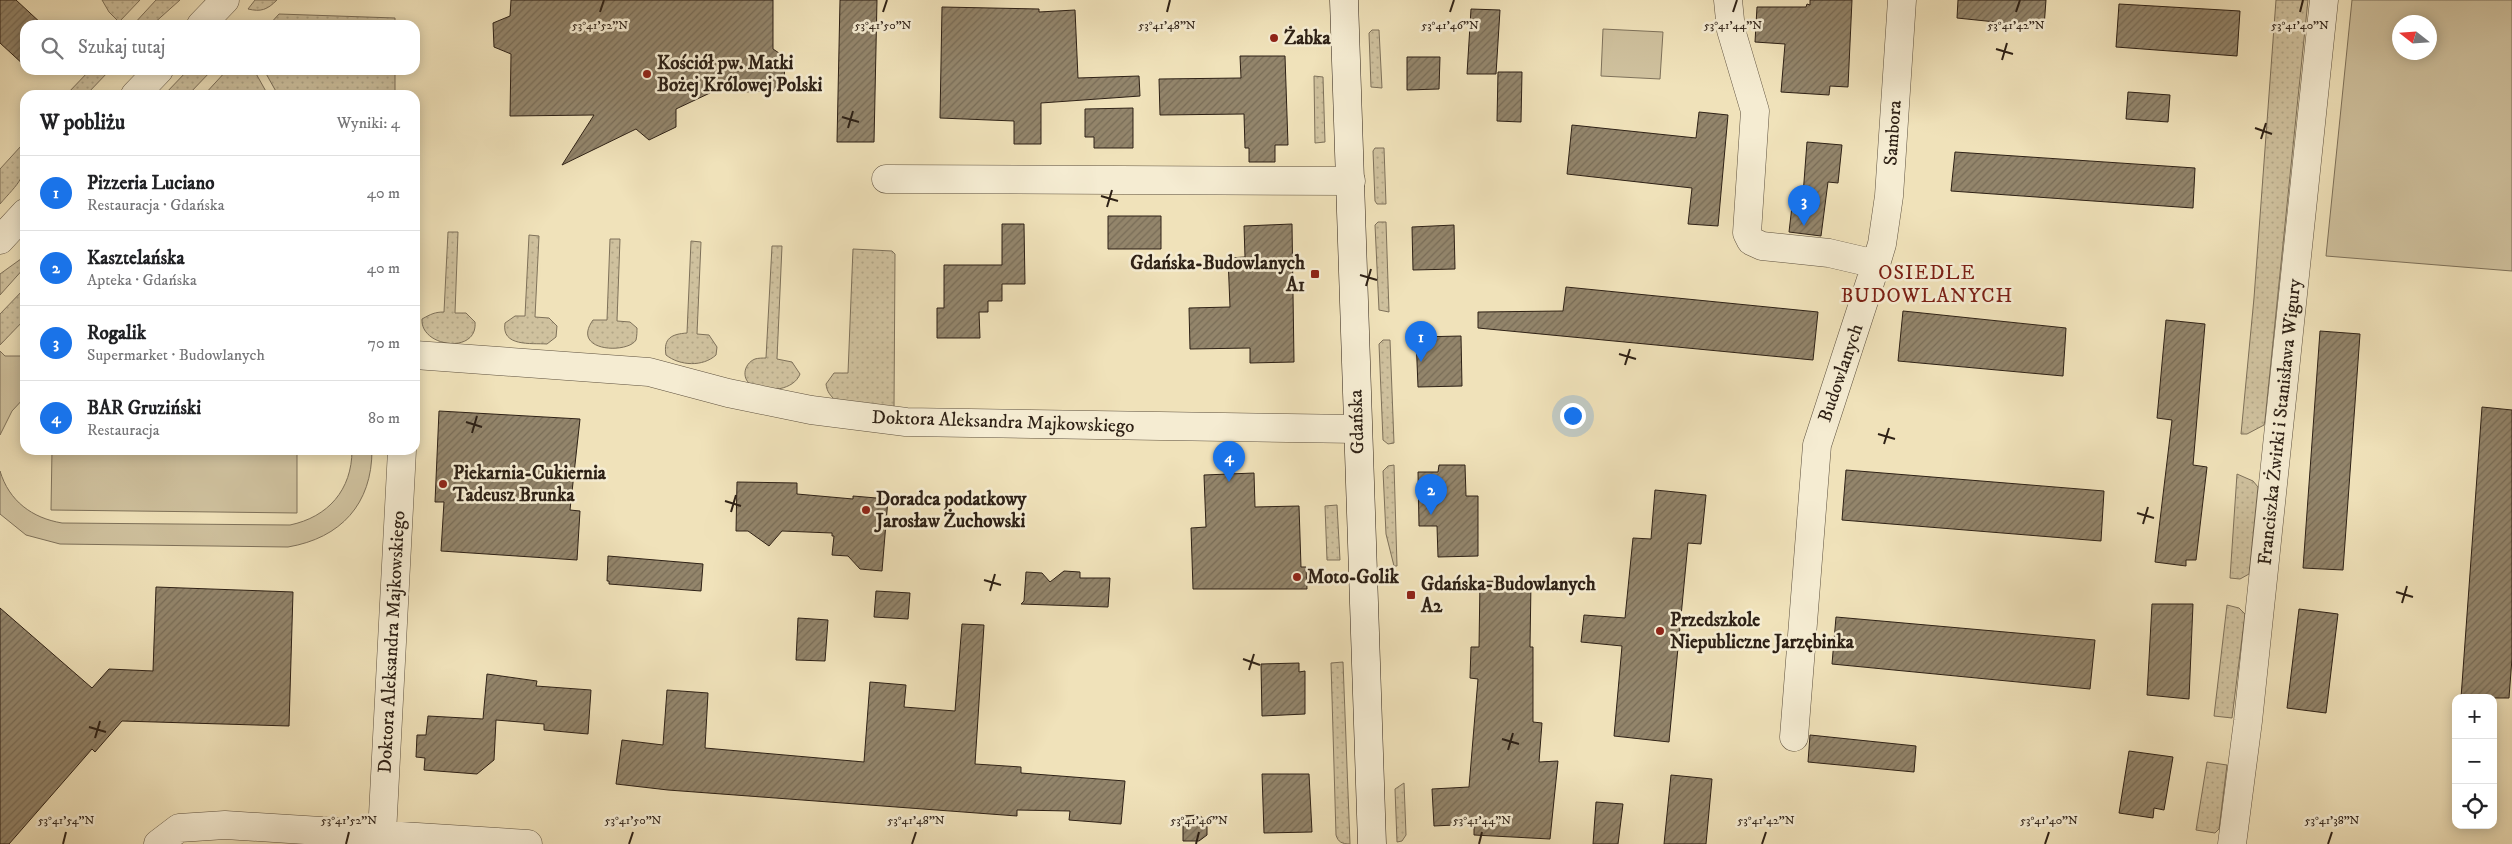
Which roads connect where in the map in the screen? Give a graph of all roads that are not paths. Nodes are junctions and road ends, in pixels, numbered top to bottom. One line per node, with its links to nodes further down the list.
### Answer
1 (225, 0): 6 (street)
2 (1344, 0): 10 (street, Gdańska)
3 (1728, 0): 13 (street)
4 (1902, 0): 13 (street, Sambora)
5 (2324, 0): 22 (street, Franciszka Żwirki i Stanisława Wigury)
6 (207, 20)
7 (154, 75): 8 (street)
8 (140, 90)
9 (886, 179): 10 (street)
10 (1351, 182): 15 (street, Gdańska)
11 (20, 218): 12 (street)
12 (0, 240)
13 (1876, 264): 17 (street, Budowlanych)
14 (420, 355): 15 (street, Doktora Aleksandra Majkowskiego)
15 (1357, 429): 21 (street, Gdańska)
16 (402, 455): 18 (street, Doktora Aleksandra Majkowskiego)
17 (1794, 737)
18 (382, 834): 19 (street); 20 (street)
19 (158, 844)
20 (528, 844)
21 (1372, 844)
22 (2232, 844)

